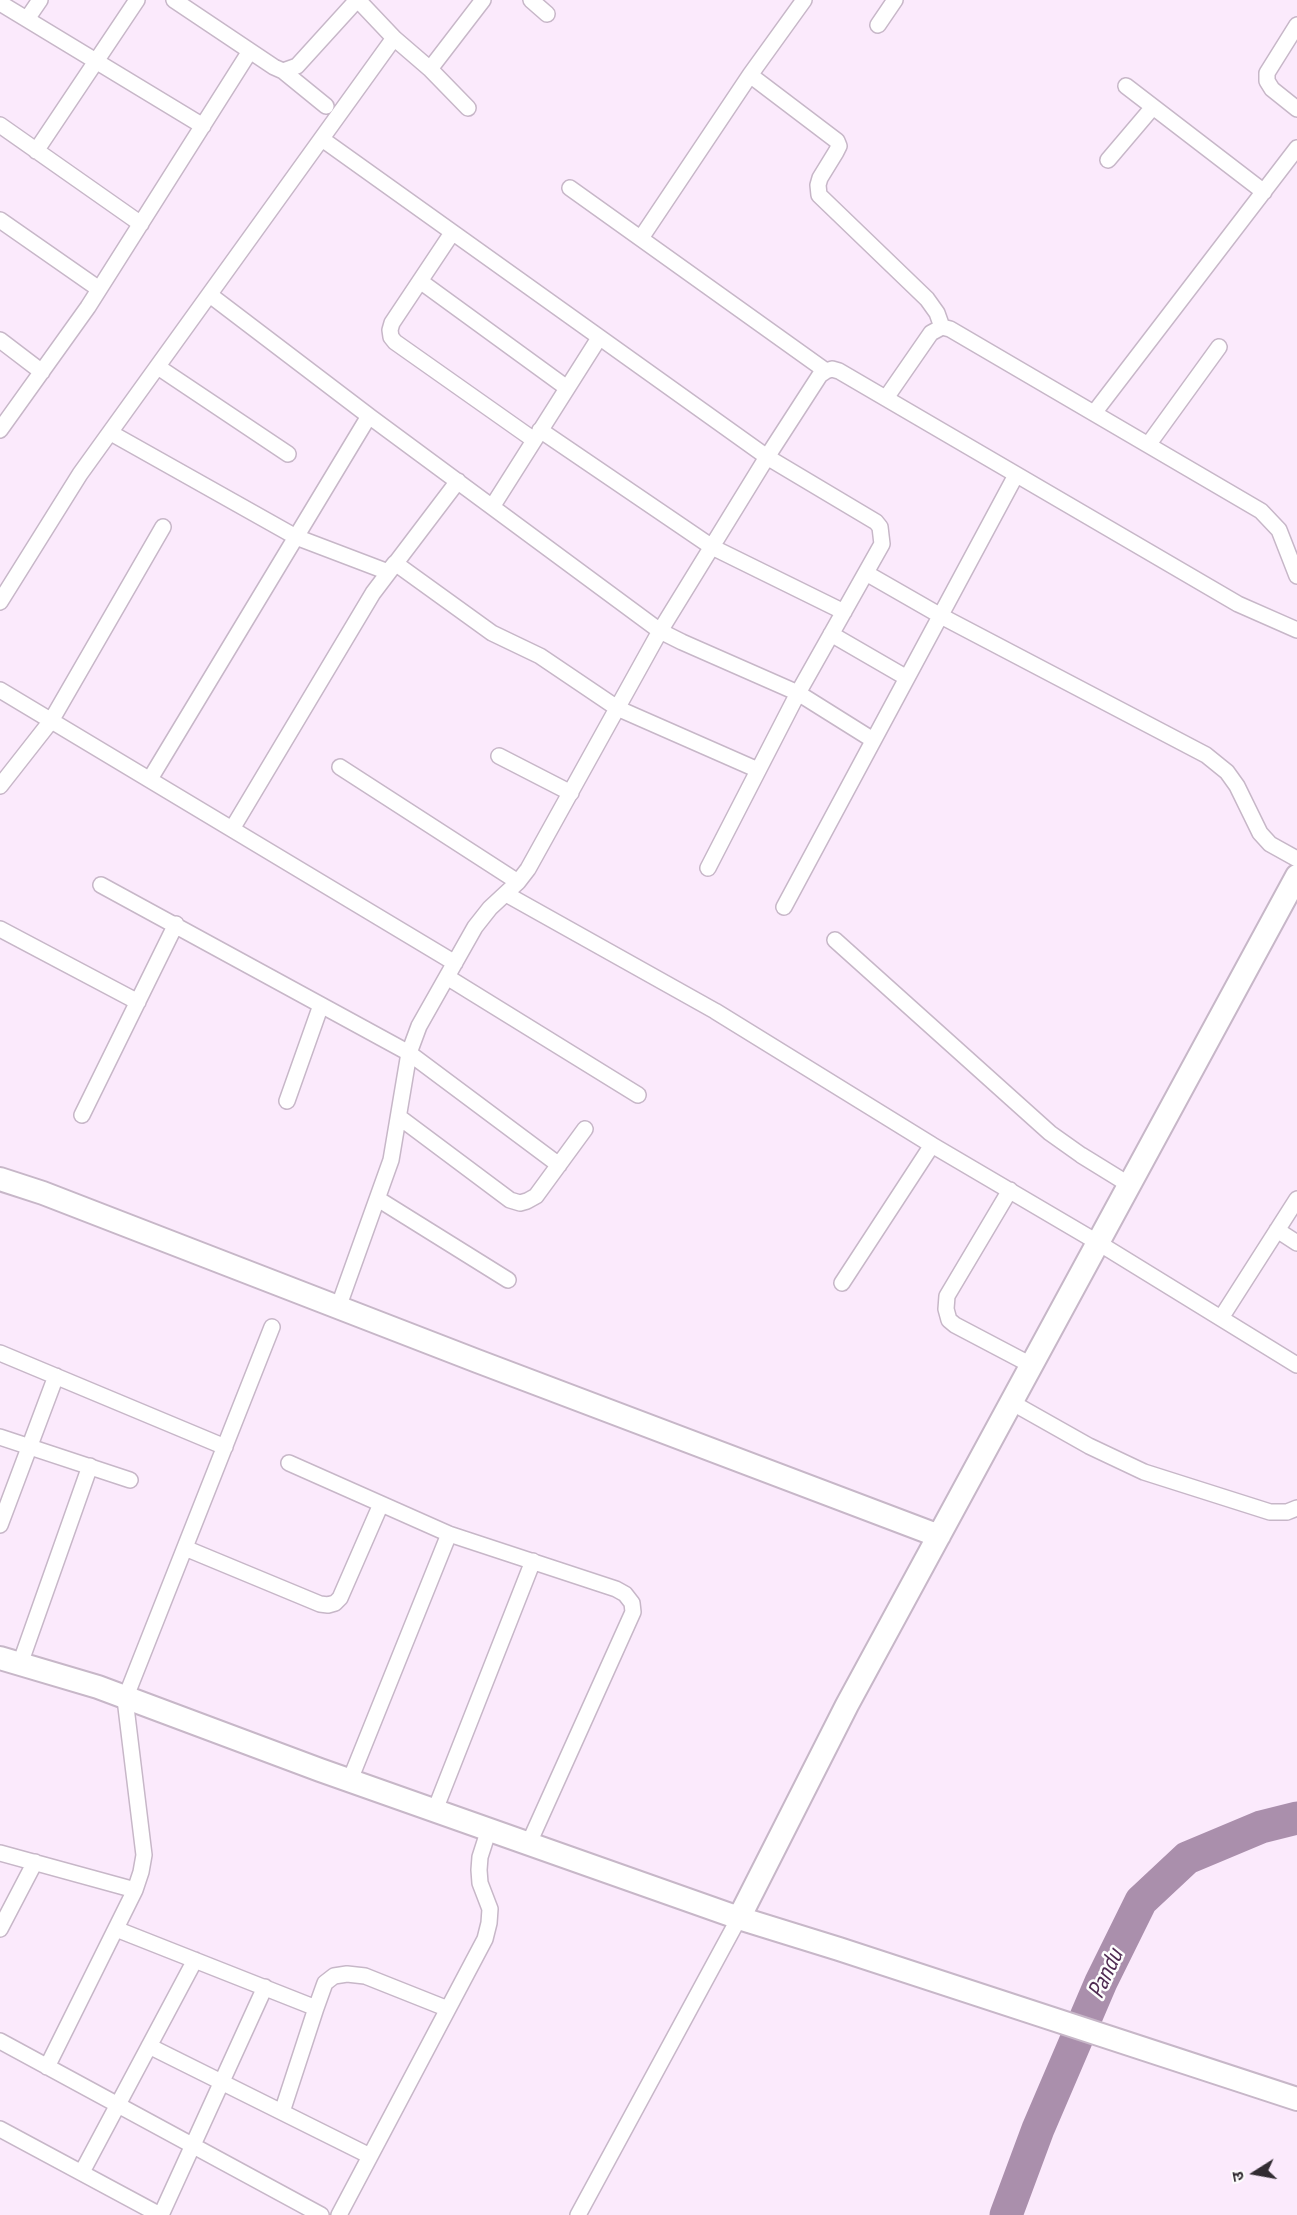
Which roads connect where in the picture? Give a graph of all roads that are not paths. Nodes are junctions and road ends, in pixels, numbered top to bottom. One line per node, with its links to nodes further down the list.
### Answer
1 (40, 0): 11 (street)
2 (137, 0): 16 (street)
3 (174, 0): 15 (street)
4 (357, 0): 14 (street); 18 (street)
5 (483, 0): 17 (street)
6 (531, 0): 10 (street)
7 (804, 0): 19 (street)
8 (895, 0): 13 (street)
9 (0, 3): 11 (street)
10 (547, 14)
11 (27, 19): 16 (street)
12 (1297, 24): 24 (street)
13 (878, 25)
14 (394, 38): 17 (street); 27 (street)
15 (250, 51): 18 (street); 26 (street)
16 (97, 62): 26 (street); 29 (street)
17 (430, 69): 23 (street)
18 (283, 71): 21 (street)
19 (750, 75): 36 (street); 40 (street)
20 (1126, 86): 22 (street)
21 (326, 106)
22 (1153, 107): 30 (street); 32 (street)
23 (468, 108)
24 (1297, 109)
25 (0, 125): 29 (street)
26 (203, 126): 34 (street)
27 (322, 139): 35 (street); 39 (street)
28 (1297, 148): 32 (street)
29 (36, 151): 34 (street)
30 (1107, 160)
31 (570, 188): 36 (street)
32 (1263, 192): 49 (street)
33 (0, 220): 38 (street)
34 (141, 224): 38 (street)
35 (452, 232): 37 (street); 41 (street)
36 (640, 238): 45 (street)
37 (420, 280): 47 (street); 53 (street)
38 (99, 289): 46 (street)
39 (210, 295): 44 (street); 50 (street)
40 (942, 327): 48 (street); 49 (street)
41 (598, 338): 47 (street); 56 (street)
42 (0, 340): 46 (street)
43 (1219, 347): 54 (street)
44 (158, 367): 52 (street); 55 (street)
45 (826, 371): 48 (street); 56 (street)
46 (42, 372): 51 (street)
47 (567, 388): 53 (street)
48 (886, 398): 57 (street)
49 (1094, 413): 54 (street)
50 (369, 416): 58 (street); 61 (street)
51 (0, 430)
52 (111, 433): 61 (street); 66 (street)
53 (537, 435): 59 (street); 62 (street)
54 (1148, 445): 65 (street)
55 (288, 454)
56 (767, 457): 62 (street); 64 (street)
57 (1016, 475): 68 (street); 70 (street)
58 (458, 481): 59 (street); 63 (street)
59 (492, 507): 69 (street)
60 (163, 527): 76 (street)
61 (296, 537): 63 (street); 81 (street)
62 (712, 547): 67 (street); 69 (street)
63 (395, 562): 75 (street); 84 (street)
64 (866, 573): 67 (street); 68 (street)
65 (1297, 576)
66 (0, 603)
67 (844, 612): 71 (street)
68 (941, 616): 72 (street); 85 (street)
69 (660, 630): 74 (street); 75 (street)
70 (1297, 630)
71 (831, 634): 72 (street); 74 (street)
72 (907, 678): 77 (street)
73 (0, 690): 76 (street)
74 (798, 693): 77 (street); 80 (street)
75 (617, 708): 80 (street); 83 (street)
76 (51, 721): 81 (street); 82 (street)
77 (873, 740): 91 (street)
78 (499, 756): 83 (street)
79 (340, 767): 88 (street)
80 (758, 770): 86 (street)
81 (150, 779): 84 (street)
82 (0, 786)
83 (571, 793): 88 (street)
84 (232, 829): 95 (street)
85 (1297, 859)
86 (708, 868)
87 (1297, 876): 108 (street)
88 (518, 882): 90 (street)
89 (101, 885): 92 (street)
90 (506, 894): 95 (street); 105 (street)
91 (784, 907)
92 (176, 924): 97 (street); 98 (street)
93 (0, 929): 97 (street)
94 (835, 940): 108 (street)
95 (454, 963): 96 (street)
96 (447, 977): 99 (street); 100 (street)
97 (138, 1002): 102 (street)
98 (321, 1005): 99 (street); 101 (street)
99 (409, 1053): 103 (street); 106 (street)
100 (638, 1095)
101 (287, 1101)
102 (82, 1115)
103 (399, 1117): 106 (street); 110 (street)
104 (585, 1129): 106 (street)
105 (932, 1145): 109 (street); 116 (street)
106 (559, 1165)
107 (0, 1179): 117 (street)
108 (1128, 1184): 113 (street)
109 (1010, 1190): 113 (street); 121 (street)
110 (378, 1199): 115 (street); 117 (street)
111 (1297, 1199): 112 (street)
112 (1277, 1230): 114 (street); 118 (street)
113 (1097, 1242): 118 (street); 121 (street)
114 (1297, 1243)
115 (508, 1280)
116 (842, 1283)
117 (338, 1308): 135 (street)
118 (1221, 1318): 122 (street)
119 (272, 1327): 127 (street)
120 (0, 1353): 123 (street)
121 (1031, 1365): 124 (street)
122 (1297, 1365)
123 (56, 1376): 126 (street); 127 (street)
124 (1011, 1402): 132 (street); 135 (street)
125 (0, 1437): 126 (street)
126 (30, 1446): 129 (street); 133 (street)
127 (225, 1447): 136 (street)
128 (289, 1463): 131 (street)
129 (90, 1466): 130 (street); 138 (street)
130 (130, 1480)
131 (381, 1504): 134 (street); 136 (street)
132 (1297, 1508)
133 (0, 1525)
134 (448, 1534): 137 (street); 140 (street)
135 (939, 1536): 147 (street)
136 (185, 1548): 139 (street)
137 (533, 1562): 141 (street); 143 (street)
138 (10, 1661): 139 (street)
139 (125, 1699): 140 (street); 146 (street)
140 (350, 1780): 141 (street)
141 (435, 1810): 142 (street)
142 (489, 1829): 143 (street); 153 (street)
143 (529, 1843): 147 (street)
144 (0, 1853): 145 (street)
145 (35, 1862): 146 (street); 148 (street)
146 (135, 1890): 149 (street)
147 (739, 1918): 158 (street); 168 (street)
148 (0, 1929)
149 (116, 1929): 150 (street); 156 (street)
150 (195, 1960): 151 (street); 155 (street)
151 (264, 1988): 152 (street); 157 (street)
152 (316, 2008): 153 (street); 160 (street)
153 (448, 2009): 163 (street)
154 (0, 2041): 156 (street)
155 (149, 2046): 157 (street); 159 (street)
156 (47, 2067): 159 (street)
157 (222, 2082): 160 (street); 162 (street)
158 (1297, 2099)
159 (117, 2105): 162 (street); 164 (street)
160 (282, 2112): 163 (street)
161 (0, 2129): 164 (street)
162 (193, 2145): 165 (street); 166 (street)
163 (370, 2156): 167 (street)
164 (82, 2172): 165 (street)
165 (161, 2215)
166 (321, 2215)
167 (339, 2215)
168 (578, 2215)

